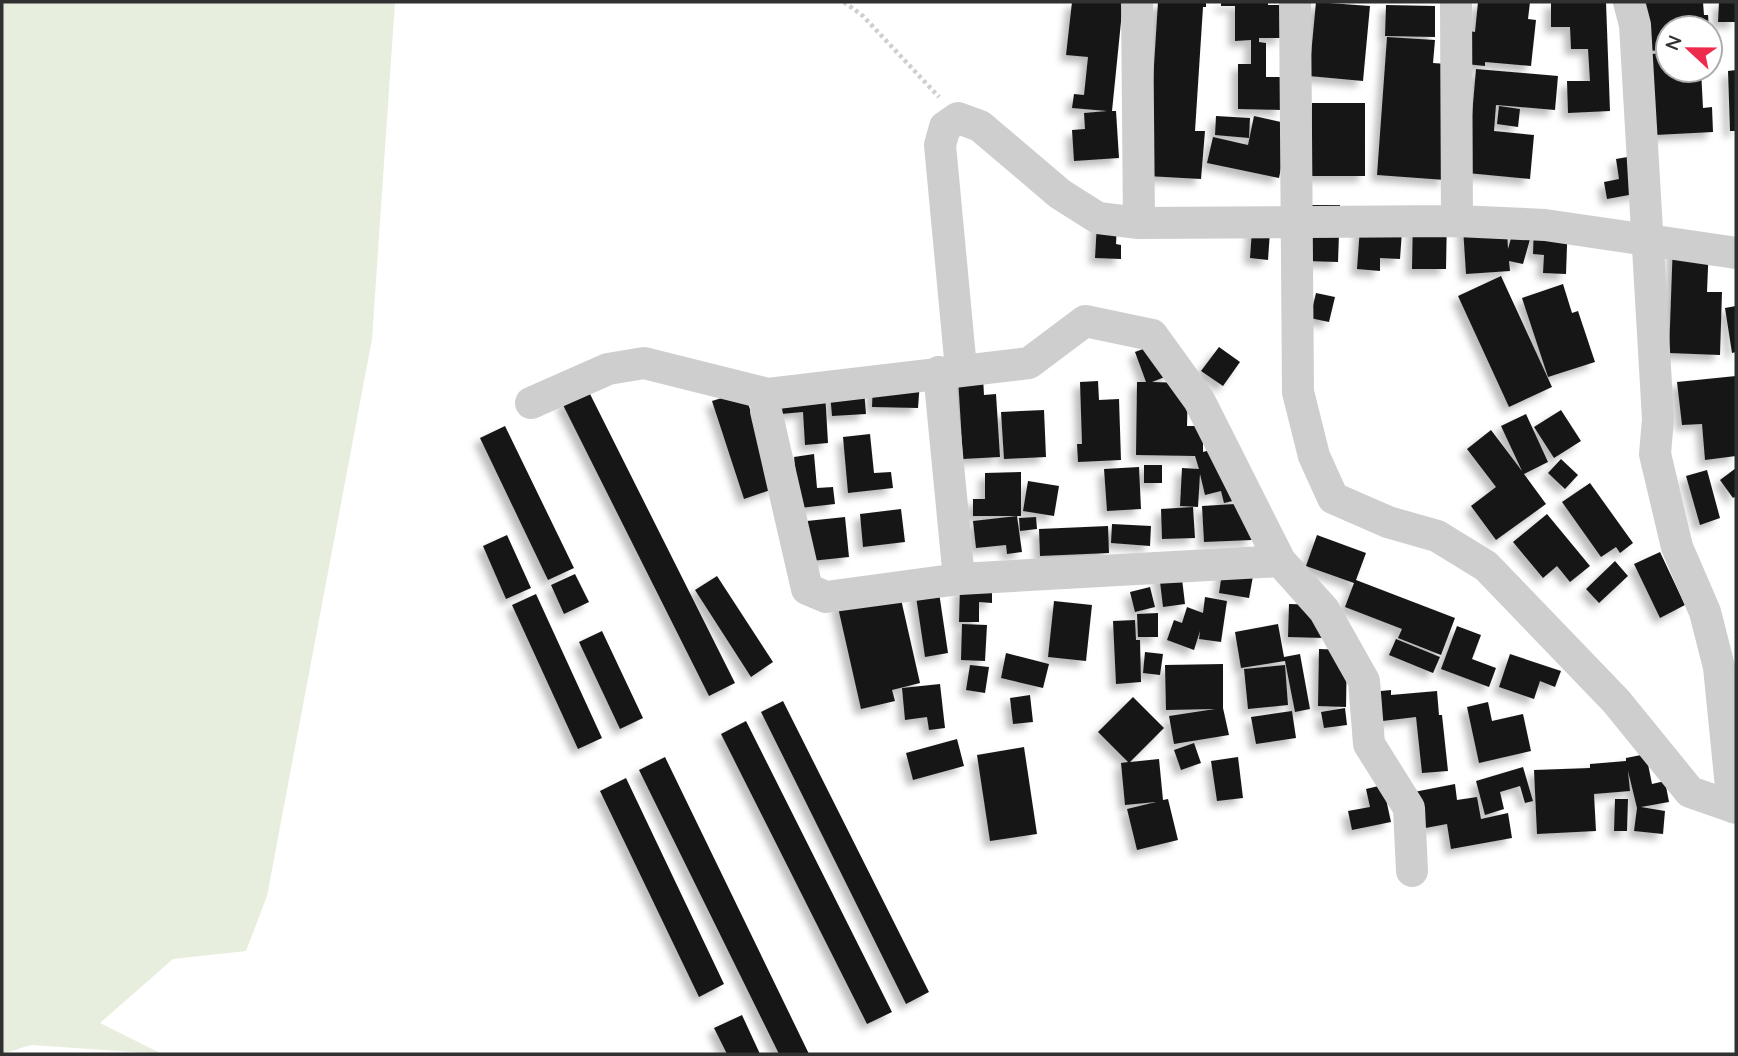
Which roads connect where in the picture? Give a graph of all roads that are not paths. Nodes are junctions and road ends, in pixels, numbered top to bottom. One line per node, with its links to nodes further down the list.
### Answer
1 (1138, 2): 7 (street)
2 (1295, 2): 6 (street)
3 (1456, 2): 5 (street)
4 (1629, 2): 8 (street)
5 (1457, 221): 6 (street); 8 (street)
6 (1296, 222): 7 (street); 15 (street)
7 (1139, 223): 10 (street)
8 (1649, 239): 9 (street); 15 (street)
9 (1736, 253)
10 (950, 371): 11 (street); 13 (street); 14 (street)
11 (768, 394): 12 (street); 14 (street)
12 (531, 403)
13 (1280, 561): 14 (street); 16 (street)
14 (959, 579)
15 (1735, 808)
16 (1412, 871)

